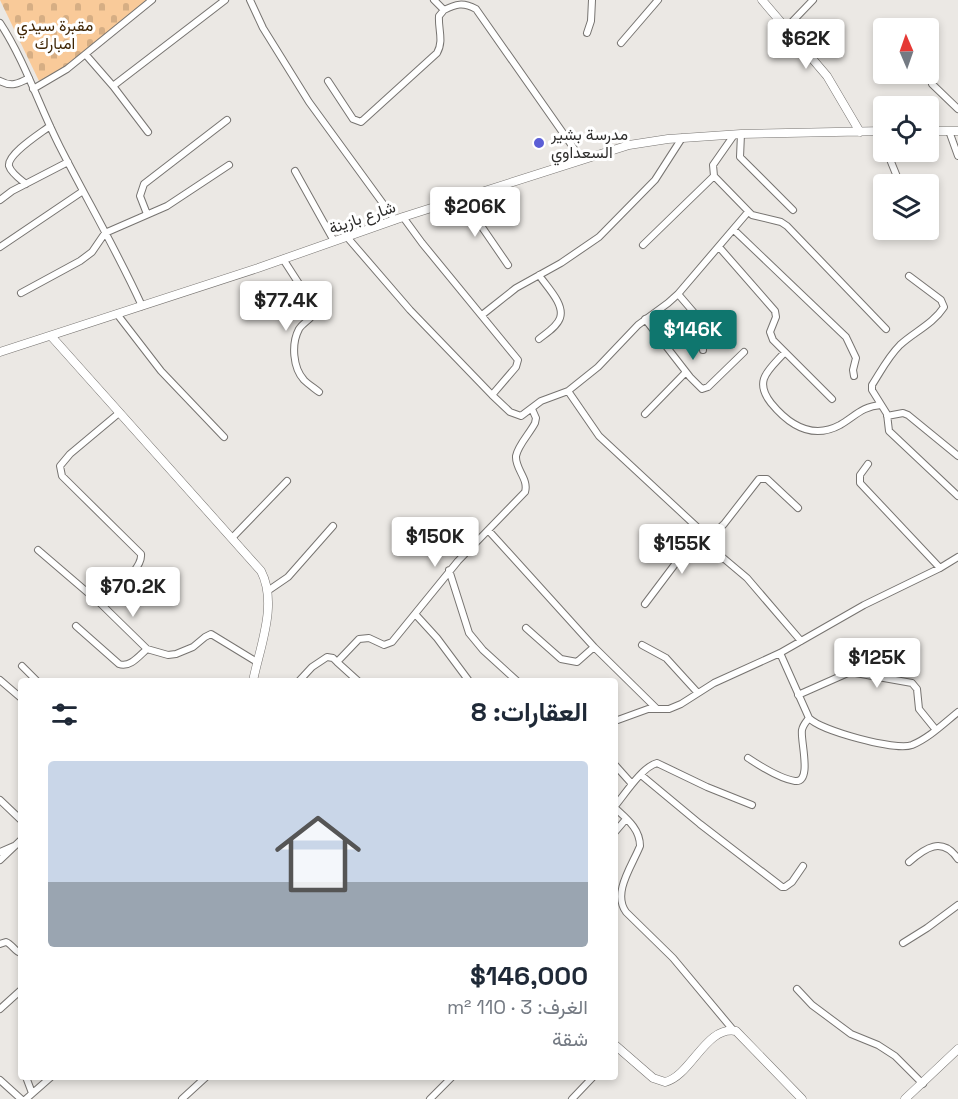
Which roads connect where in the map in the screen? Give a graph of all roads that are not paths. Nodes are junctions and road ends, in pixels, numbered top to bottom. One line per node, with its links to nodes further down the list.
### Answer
1 (152, 0): 14 (street)
2 (225, 0): 19 (street)
3 (250, 0): 45 (street)
4 (434, 0): 9 (street)
5 (592, 0): 12 (street)
6 (658, 0): 13 (street)
7 (762, 0): 11 (street)
8 (813, 0): 11 (street)
9 (444, 10): 17 (street); 33 (street)
10 (0, 23): 15 (street)
11 (786, 28): 29 (street)
12 (587, 33)
13 (621, 43)
14 (86, 55): 19 (street); 20 (street)
15 (29, 78): 16 (street); 20 (street)
16 (0, 81)
17 (328, 81)
18 (932, 84): 21 (street)
19 (113, 86): 28 (street)
20 (33, 89): 23 (street)
21 (958, 109)
22 (227, 120): 44 (street)
23 (50, 126): 34 (street); 38 (street)
24 (873, 131): 29 (street, شارع بازينة)
25 (939, 131): 26 (street)
26 (949, 131): 27 (street); 32 (street)
27 (958, 131)
28 (148, 132)
29 (860, 132): 30 (street, شارع بازينة)
30 (737, 135): 31 (street, شارع بازينة); 37 (street); 42 (street)
31 (682, 138): 33 (street, شارع بازينة); 55 (street)
32 (958, 156)
33 (582, 160): 40 (street, شارع بازينة)
34 (68, 162): 38 (street); 39 (street)
35 (229, 165): 44 (street)
36 (295, 171): 49 (street)
37 (714, 176): 43 (street); 50 (street)
38 (26, 184): 41 (street)
39 (83, 191): 47 (street); 51 (street)
40 (462, 198): 45 (street, شارع بازينة); 54 (street)
41 (0, 200)
42 (793, 210)
43 (748, 212): 46 (street); 63 (street)
44 (147, 214): 47 (street)
45 (399, 218): 48 (street, شارع بازينة); 61 (street)
46 (734, 230): 52 (street); 71 (street)
47 (105, 233): 57 (street); 59 (street)
48 (347, 237): 49 (street, شارع بازينة); 74 (street)
49 (334, 242): 53 (street, شارع بازينة)
50 (643, 245)
51 (0, 247)
52 (719, 247): 58 (street); 69 (street)
53 (283, 259): 59 (street, شارع بازينة); 73 (street)
54 (507, 265)
55 (539, 275): 61 (street); 65 (street)
56 (909, 276): 76 (street)
57 (21, 293)
58 (678, 294): 62 (street); 66 (street)
59 (142, 306): 60 (street, شارع بازينة)
60 (117, 314): 64 (street, شارع بازينة); 81 (street)
61 (482, 315): 74 (street)
62 (645, 319): 70 (street); 72 (street)
63 (886, 329)
64 (51, 336): 67 (street, شارع بازينة); 78 (street)
65 (539, 339)
66 (703, 350)
67 (0, 352)
68 (744, 352): 70 (street)
69 (785, 352): 75 (street); 76 (street)
70 (686, 372): 79 (street)
71 (854, 376)
72 (568, 391): 77 (street); 89 (street)
73 (319, 392)
74 (492, 395): 77 (street)
75 (832, 399)
76 (881, 405): 80 (street)
77 (532, 409): 88 (street)
78 (119, 413): 90 (street); 97 (street)
79 (645, 414)
80 (887, 416): 82 (street); 85 (street)
81 (224, 437)
82 (958, 456)
83 (868, 464): 94 (street)
84 (287, 481): 90 (street)
85 (958, 496)
86 (798, 508): 91 (street)
87 (333, 526): 96 (street)
88 (488, 530): 95 (street); 104 (street)
89 (700, 531): 91 (street); 98 (street)
90 (232, 538): 96 (street)
91 (706, 542): 102 (street)
92 (38, 550): 97 (street)
93 (958, 557): 94 (street)
94 (940, 568): 102 (street)
95 (449, 570): 99 (street); 115 (street)
96 (269, 590): 107 (street)
97 (101, 604): 105 (street)
98 (645, 604)
99 (416, 615): 108 (street); 114 (street)
100 (76, 626): 105 (street)
101 (526, 628): 104 (street)
102 (801, 641): 106 (street)
103 (642, 645): 117 (street)
104 (594, 647): 120 (street)
105 (147, 649): 107 (street)
106 (780, 652): 117 (street); 119 (street)
107 (257, 662): 111 (street)
108 (337, 662): 112 (street); 113 (street)
109 (22, 666): 110 (street)
110 (34, 678)
111 (254, 678)
112 (302, 678)
113 (355, 678)
114 (467, 678)
115 (514, 678)
116 (0, 680): 118 (street)
117 (697, 693): 120 (street)
118 (18, 695)
119 (798, 695): 122 (street); 124 (street)
120 (656, 708): 123 (street)
121 (958, 712): 124 (street)
122 (809, 718): 124 (street); 125 (street)
123 (618, 720)
124 (936, 730)
125 (748, 758)
126 (618, 768): 128 (street)
127 (641, 775): 128 (street); 131 (street); 142 (street)
128 (632, 784): 130 (street)
129 (0, 800): 133 (street)
130 (618, 803)
131 (752, 805)
132 (618, 810): 134 (street)
133 (18, 817)
134 (626, 819): 135 (street); 150 (street)
135 (618, 828)
136 (18, 843): 137 (street)
137 (14, 846): 138 (street); 140 (street)
138 (0, 852)
139 (958, 859): 141 (street)
140 (0, 860)
141 (909, 862)
142 (803, 866)
143 (958, 905): 145 (street)
144 (0, 944): 146 (street)
145 (903, 944)
146 (18, 952)
147 (797, 989): 159 (street)
148 (18, 993): 149 (street)
149 (0, 1009)
150 (734, 1031): 151 (street); 166 (street)
151 (619, 1047)
152 (958, 1049): 159 (street)
153 (0, 1080): 161 (street)
154 (27, 1080): 160 (street)
155 (47, 1080): 160 (street)
156 (200, 1080): 163 (street)
157 (449, 1080): 164 (street)
158 (590, 1080): 165 (street)
159 (922, 1084): 167 (street)
160 (32, 1093): 162 (street)
161 (21, 1099)
162 (26, 1099)
163 (182, 1099)
164 (430, 1099)
165 (572, 1099)
166 (801, 1099)
167 (905, 1099)

